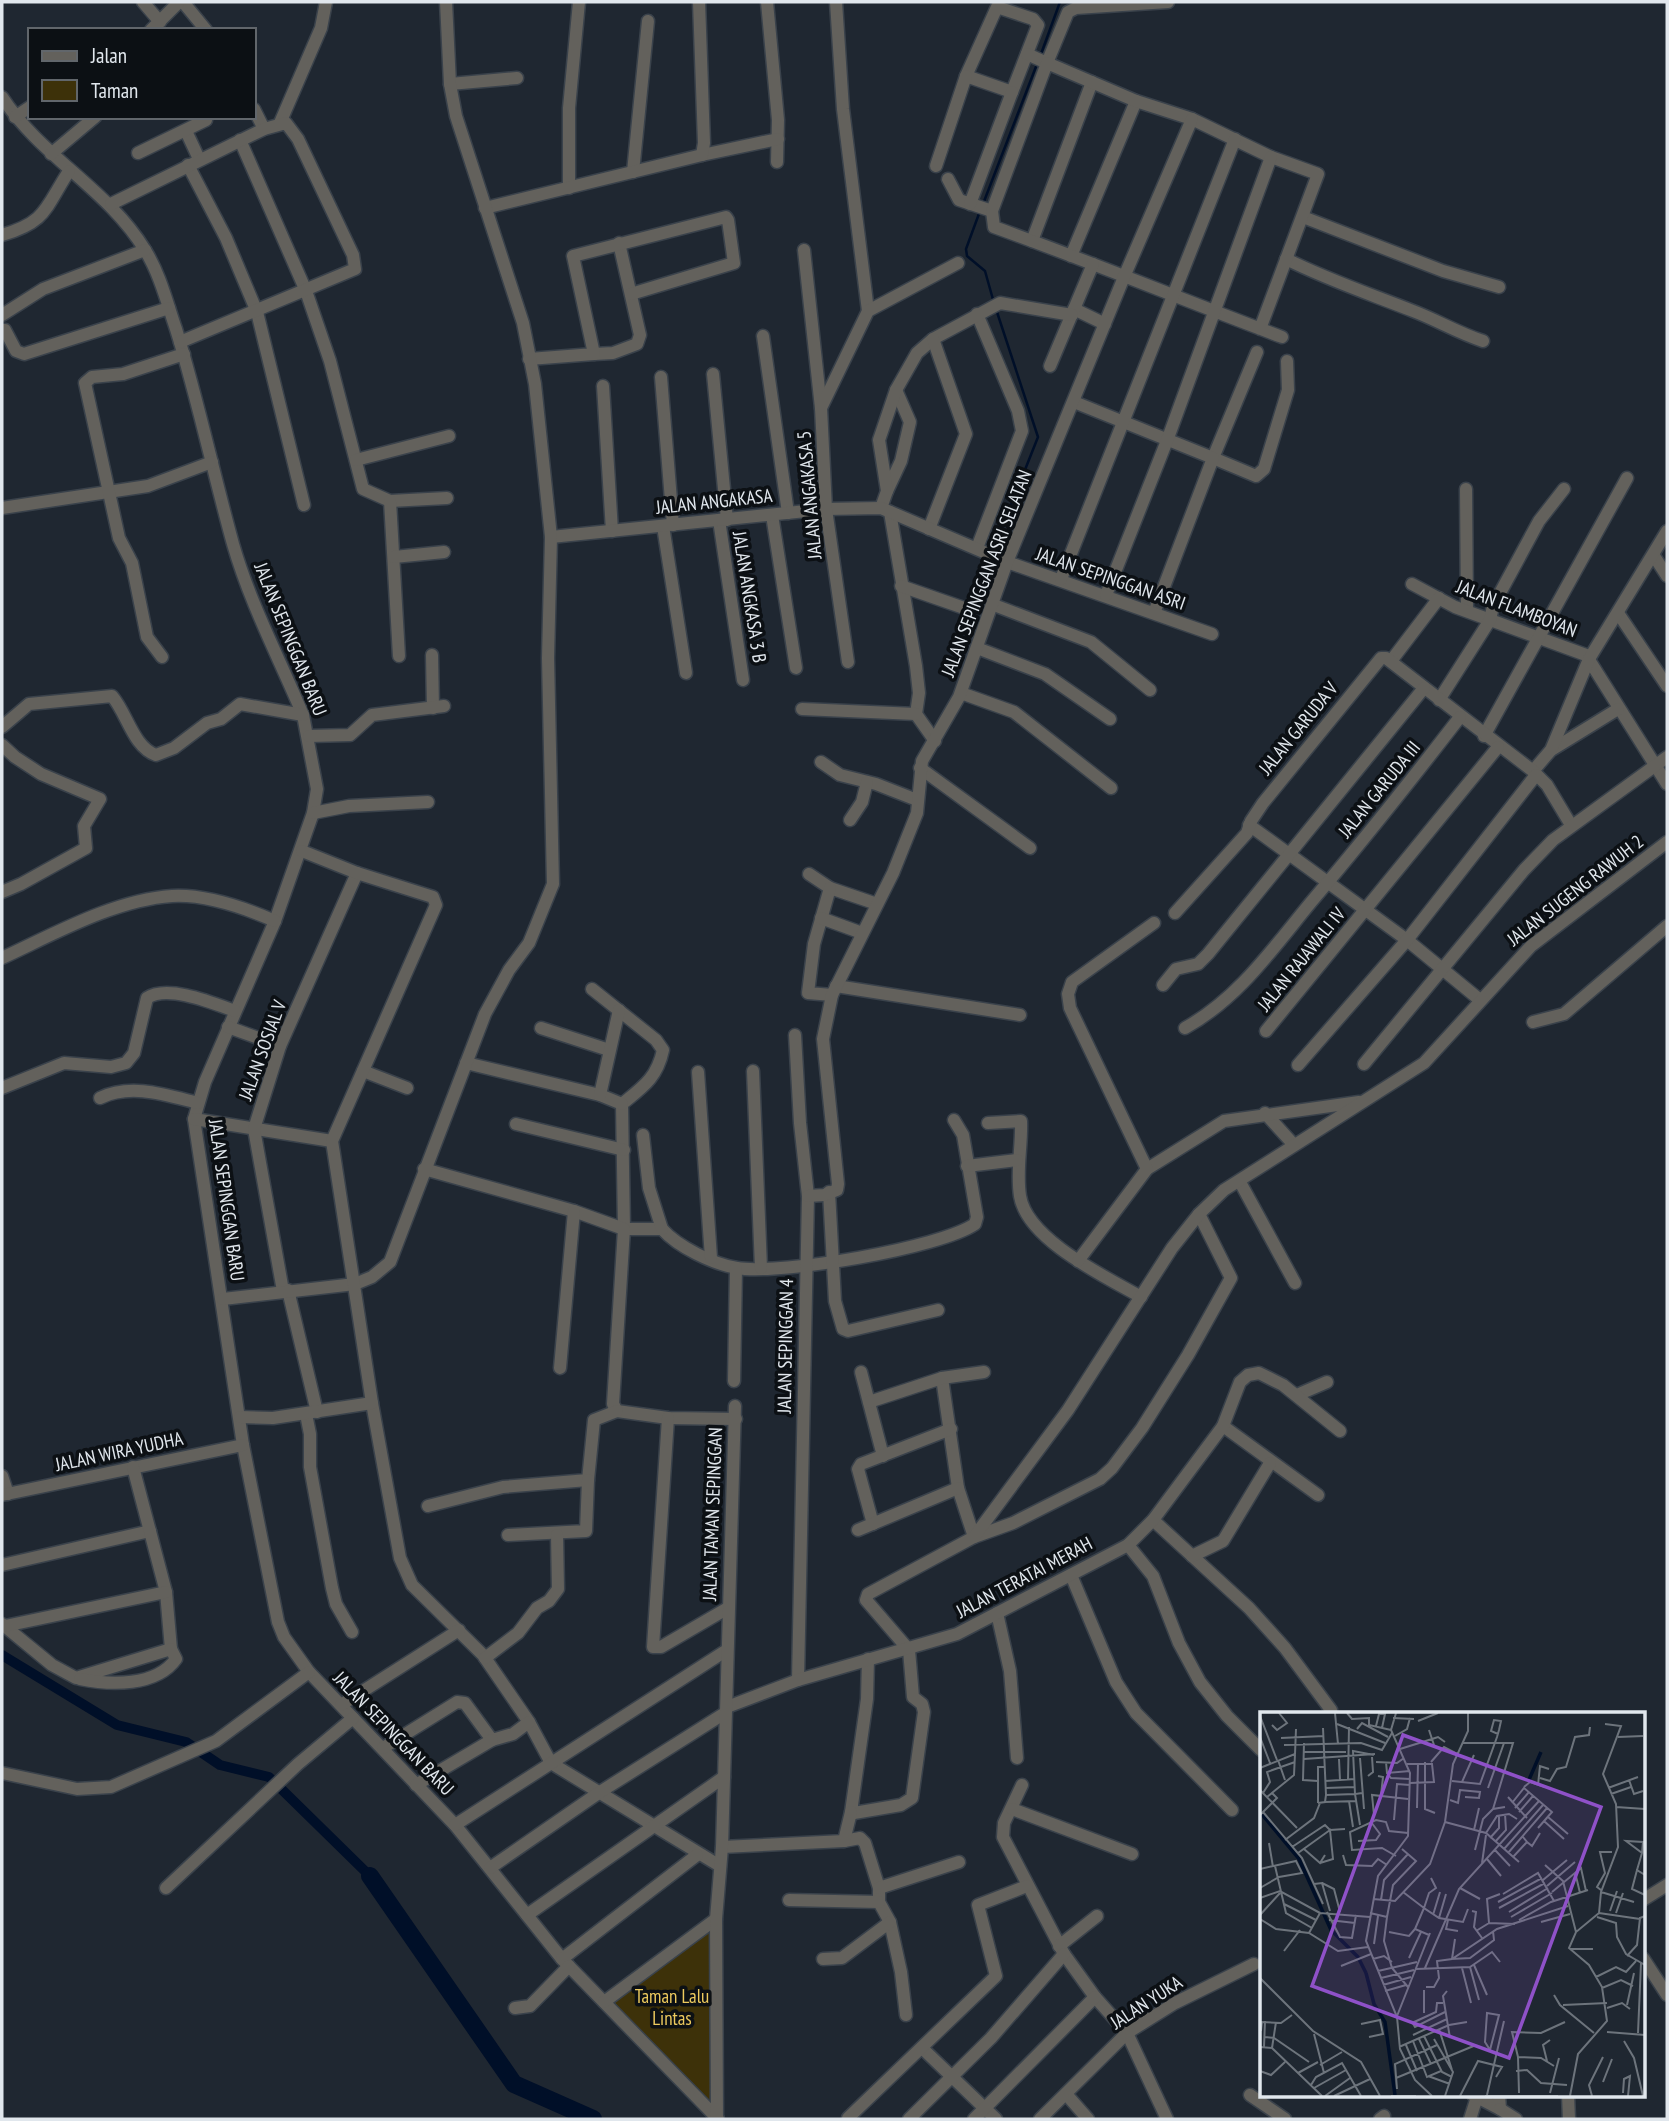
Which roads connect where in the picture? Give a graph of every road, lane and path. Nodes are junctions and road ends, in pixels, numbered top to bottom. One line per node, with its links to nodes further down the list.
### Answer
1 (143, 2): 12 (street)
2 (181, 2): 12 (street); 13 (street)
3 (326, 2): 29 (street)
4 (446, 2): 19 (street)
5 (579, 2): 45 (street)
6 (699, 2): 37 (street)
7 (767, 2): 32 (street)
8 (836, 2): 66 (street)
9 (1168, 2): 10 (street)
10 (1142, 3): 15 (street)
11 (648, 21): 43 (street)
12 (155, 26)
13 (204, 28)
14 (1028, 55): 15 (street); 16 (street); 20 (street)
15 (1046, 62): 18 (street); 49 (street)
16 (966, 76): 20 (street); 41 (street)
17 (517, 78): 19 (street)
18 (1093, 82): 22 (street); 52 (street)
19 (450, 84): 48 (street)
20 (1012, 92): 47 (street)
21 (2, 97): 25 (street, JALAN SEPINGGAN BARU)
22 (1136, 100): 27 (street); 56 (street)
23 (28, 108): 25 (street)
24 (256, 112): 30 (street)
25 (15, 117): 36 (street, JALAN SEPINGGAN BARU)
26 (93, 119): 36 (street)
27 (1192, 119): 33 (street); 60 (street, JALAN SEPINGGAN ASRI SELATAN)
28 (206, 120): 31 (street)
29 (280, 123): 30 (street); 62 (street)
30 (264, 129): 34 (street)
31 (186, 131): 35 (street); 39 (street)
32 (778, 139): 37 (street); 40 (street)
33 (1236, 139): 38 (street); 64 (street)
34 (240, 140): 39 (street); 62 (street)
35 (138, 153)
36 (51, 154): 42 (street, JALAN SEPINGGAN BARU)
37 (702, 155): 43 (street)
38 (1271, 157): 50 (street); 69 (street)
39 (193, 162): 46 (street); 67 (street)
40 (777, 162)
41 (936, 166)
42 (69, 171): 46 (street, JALAN SEPINGGAN BARU); 51 (street)
43 (633, 172): 45 (street)
44 (948, 179): 47 (street)
45 (569, 188): 48 (street)
46 (111, 204): 54 (street, JALAN SEPINGGAN BARU)
47 (970, 204): 49 (street)
48 (485, 208): 82 (street)
49 (992, 211): 52 (street)
50 (1303, 217): 57 (street); 61 (street)
51 (2, 235)
52 (1032, 241): 56 (street)
53 (619, 243): 63 (street); 63 (street); 81 (street)
54 (145, 250): 65 (street, JALAN SEPINGGAN BARU); 71 (street)
55 (804, 250): 90 (street)
56 (1071, 256): 59 (street)
57 (1286, 260): 73 (street); 78 (street)
58 (958, 263): 66 (street)
59 (1093, 264): 60 (street); 68 (street)
60 (1124, 276): 64 (street); 72 (street, JALAN SEPINGGAN ASRI SELATAN)
61 (1499, 286)
62 (306, 290): 67 (street); 95 (street)
63 (631, 294): 81 (street)
64 (1173, 294): 69 (street); 91 (street)
65 (169, 308): 74 (street); 79 (street, JALAN SEPINGGAN BARU)
66 (868, 311): 90 (street, JALAN ANGAKASA 5)
67 (257, 312): 79 (street); 104 (street)
68 (1073, 312): 70 (street); 72 (street); 84 (street)
69 (1215, 312): 73 (street); 93 (street)
70 (977, 314): 77 (street); 116 (street)
71 (2, 315)
72 (1105, 324): 89 (street, JALAN SEPINGGAN ASRI SELATAN)
73 (1260, 329): 76 (street)
74 (2, 330)
75 (762, 336): 108 (street)
76 (1282, 337)
77 (933, 340): 88 (street); 112 (street)
78 (1483, 341)
79 (182, 348): 96 (street, JALAN SEPINGGAN BARU); 101 (street)
80 (1257, 352): 94 (street)
81 (594, 354): 82 (street)
82 (529, 359): 115 (street)
83 (1287, 361): 94 (street)
84 (1050, 366)
85 (713, 374): 110 (street, JALAN ANGKASA 3 B)
86 (661, 377): 111 (street)
87 (603, 386): 113 (street)
88 (896, 390): 100 (street); 100 (street)
89 (1074, 402): 91 (street); 120 (street, JALAN SEPINGGAN ASRI SELATAN)
90 (821, 408): 106 (street, JALAN ANGAKASA 5)
91 (1122, 421): 93 (street); 122 (street)
92 (449, 436): 95 (street)
93 (1168, 438): 94 (street); 125 (street)
94 (1213, 458): 130 (street)
95 (356, 460): 103 (street)
96 (212, 462): 101 (street); 152 (street, JALAN SEPINGGAN BARU)
97 (1627, 478): 134 (street)
98 (1466, 489): 129 (street)
99 (1564, 489): 132 (street)
100 (887, 491): 107 (street)
101 (111, 492): 105 (street); 138 (street)
102 (447, 498): 103 (street)
103 (390, 501): 119 (street)
104 (304, 505)
105 (2, 508)
106 (826, 509): 107 (street, JALAN ANGAKASA); 108 (street, JALAN ANGAKASA); 141 (street, JALAN ANGAKASA 5)
107 (886, 510): 112 (street, JALAN SEPINGGAN ASRI); 124 (street)
108 (788, 513): 109 (street, JALAN ANGAKASA)
109 (772, 515): 110 (street, JALAN ANGAKASA); 142 (street)
110 (723, 520): 111 (street, JALAN ANGAKASA); 144 (street, JALAN ANGKASA 3 B)
111 (668, 526): 113 (street, JALAN ANGAKASA); 143 (street)
112 (929, 529): 116 (street, JALAN SEPINGGAN ASRI)
113 (612, 531): 115 (street, JALAN ANGAKASA)
114 (1667, 531): 118 (street)
115 (551, 537): 212 (street)
116 (979, 548): 120 (street, JALAN SEPINGGAN ASRI)
117 (444, 552): 119 (street)
118 (1654, 556): 121 (street); 131 (street)
119 (394, 557): 137 (street)
120 (1004, 561): 122 (street, JALAN SEPINGGAN ASRI); 127 (street, JALAN SEPINGGAN ASRI SELATAN)
121 (1667, 576)
122 (1061, 579): 125 (street, JALAN SEPINGGAN ASRI)
123 (1412, 584): 126 (street, JALAN FLAMBOYAN)
124 (901, 586): 128 (street); 153 (street)
125 (1106, 595): 130 (street, JALAN SEPINGGAN ASRI)
126 (1439, 598): 129 (street, JALAN FLAMBOYAN); 140 (street, JALAN GARUDA V)
127 (994, 605): 135 (street, JALAN SEPINGGAN ASRI SELATAN); 147 (street)
128 (964, 608)
129 (1467, 610): 132 (street, JALAN FLAMBOYAN)
130 (1154, 613): 133 (street, JALAN SEPINGGAN ASRI)
131 (1618, 613): 139 (street); 145 (street)
132 (1490, 620): 134 (street, JALAN FLAMBOYAN); 149 (street)
133 (1212, 634)
134 (1541, 637): 139 (street, JALAN FLAMBOYAN); 158 (street)
135 (977, 648): 148 (street, JALAN SEPINGGAN ASRI SELATAN); 155 (street)
136 (432, 655): 157 (street)
137 (399, 656)
138 (162, 657)
139 (1589, 659): 151 (street, JALAN FLAMBOYAN); 162 (street)
140 (1386, 660): 146 (street); 175 (street, JALAN GARUDA V)
141 (848, 662)
142 (796, 668)
143 (686, 673)
144 (743, 680)
145 (1667, 686)
146 (1424, 688): 149 (street); 180 (street)
147 (1150, 690)
148 (961, 693): 159 (street, JALAN SEPINGGAN ASRI SELATAN); 170 (street)
149 (1439, 700): 154 (street)
150 (802, 709): 153 (street)
151 (1618, 709): 162 (street); 165 (street, JALAN FLAMBOYAN)
152 (303, 715): 156 (street); 157 (street, JALAN SEPINGGAN BARU)
153 (916, 715): 159 (street)
154 (1460, 718): 158 (street); 183 (street, JALAN GARUDA III)
155 (1110, 719)
156 (2, 727)
157 (309, 736): 173 (street, JALAN SEPINGGAN BARU)
158 (1484, 736): 161 (street)
159 (932, 739): 166 (street, JALAN SEPINGGAN ASRI SELATAN)
160 (2, 744): 185 (street)
161 (1498, 747): 167 (street); 187 (street, JALAN RAJAWALI IV)
162 (1551, 750): 167 (street)
163 (1667, 757): 165 (street)
164 (821, 762): 168 (street)
165 (1655, 765): 169 (street, JALAN FLAMBOYAN); 176 (street)
166 (920, 768): 171 (street, JALAN SEPINGGAN ASRI SELATAN); 178 (street)
167 (1534, 773): 176 (street); 194 (street)
168 (871, 783): 171 (street); 174 (street)
169 (1667, 784)
170 (1111, 788)
171 (917, 800): 186 (street, JALAN SEPINGGAN ASRI SELATAN)
172 (428, 802): 173 (street)
173 (313, 813): 179 (street, JALAN SEPINGGAN BARU)
174 (850, 820)
175 (1249, 825): 180 (street); 188 (street, JALAN GARUDA V)
176 (1570, 825): 196 (street)
177 (1667, 842): 200 (street, JALAN SUGENG RAWUH 2)
178 (1030, 848)
179 (302, 851): 181 (street); 190 (street, JALAN SEPINGGAN BARU)
180 (1290, 856): 183 (street); 197 (street)
181 (357, 873): 210 (street, JALAN SOSIAL V); 215 (street)
182 (809, 874): 184 (street)
183 (1328, 884): 187 (street); 207 (street, JALAN GARUDA III)
184 (830, 888): 186 (street); 189 (street)
185 (2, 892)
186 (877, 904): 193 (street, JALAN SEPINGGAN ASRI SELATAN)
187 (1366, 911): 194 (street); 208 (street, JALAN RAJAWALI IV)
188 (1175, 913)
189 (821, 918): 193 (street); 199 (street)
190 (275, 921): 195 (street); 202 (street, JALAN SEPINGGAN BARU)
191 (1154, 923): 238 (street)
192 (1667, 926): 204 (street)
193 (862, 933): 199 (street, JALAN SEPINGGAN ASRI SELATAN)
194 (1407, 940): 196 (street); 214 (street)
195 (2, 958)
196 (1443, 968): 200 (street); 213 (street)
197 (1163, 985)
198 (592, 989): 201 (street)
199 (834, 990): 203 (street); 240 (street, JALAN SEPINGGAN ASRI SELATAN)
200 (1480, 1000): 222 (street, JALAN SUGENG RAWUH 2)
201 (619, 1010): 211 (street); 224 (street)
202 (235, 1011): 205 (street, JALAN SEPINGGAN BARU); 218 (street)
203 (1020, 1015)
204 (1533, 1022)
205 (228, 1027): 210 (street); 223 (street, JALAN SEPINGGAN BARU)
206 (541, 1028): 211 (street)
207 (1185, 1028)
208 (1266, 1031)
209 (796, 1035): 241 (street, JALAN SEPINGGAN 4)
210 (280, 1046): 230 (street, JALAN SOSIAL V)
211 (609, 1050): 220 (street)
212 (466, 1063): 220 (street); 237 (street)
213 (1364, 1064)
214 (1298, 1065)
215 (363, 1071): 219 (street); 232 (street)
216 (752, 1071): 251 (street)
217 (698, 1072): 246 (street)
218 (2, 1088)
219 (407, 1088)
220 (600, 1094): 224 (street)
221 (100, 1098): 223 (street)
222 (1365, 1101): 225 (street); 233 (street, JALAN SUGENG RAWUH 2)
223 (198, 1103): 226 (street, JALAN SEPINGGAN BARU)
224 (622, 1104): 234 (street)
225 (1265, 1113): 233 (street); 238 (street)
226 (194, 1119): 230 (street); 256 (street, JALAN SEPINGGAN BARU)
227 (954, 1120): 236 (street)
228 (988, 1123): 235 (street)
229 (516, 1124): 234 (street)
230 (254, 1129): 232 (street); 254 (street, JALAN SOSIAL V)
231 (643, 1135): 244 (street)
232 (332, 1141): 253 (street)
233 (1294, 1145): 239 (street, JALAN SUGENG RAWUH 2)
234 (624, 1150): 245 (street)
235 (1017, 1160): 236 (street); 247 (street)
236 (967, 1166): 248 (street)
237 (424, 1169): 242 (street); 253 (street)
238 (1147, 1169): 247 (street)
239 (1240, 1182): 243 (street, JALAN SUGENG RAWUH 2); 252 (street)
240 (830, 1192): 241 (street); 248 (street)
241 (808, 1196): 249 (street, JALAN SEPINGGAN 4)
242 (574, 1211): 245 (street); 258 (street)
243 (1199, 1214): 255 (street, JALAN SUGENG RAWUH 2); 290 (street)
244 (659, 1228): 245 (street); 246 (street)
245 (631, 1230): 267 (street)
246 (711, 1258): 250 (street)
247 (1078, 1261): 255 (street)
248 (834, 1262): 249 (street); 257 (street)
249 (806, 1266): 251 (street); 308 (street, JALAN SEPINGGAN 4)
250 (736, 1268): 251 (street); 262 (street)
251 (761, 1268)
252 (1295, 1283)
253 (355, 1284): 254 (street); 266 (street)
254 (286, 1291): 256 (street); 268 (street, JALAN SOSIAL V)
255 (1141, 1297): 290 (street, JALAN SUGENG RAWUH 2)
256 (223, 1298): 269 (street, JALAN SEPINGGAN BARU)
257 (938, 1310)
258 (560, 1368)
259 (861, 1372): 265 (street)
260 (984, 1372): 261 (street)
261 (942, 1378): 265 (street); 272 (street)
262 (734, 1381)
263 (1327, 1382): 264 (street)
264 (1297, 1395): 271 (street, JALAN TERATAI MERAH); 273 (street)
265 (869, 1402): 275 (street)
266 (372, 1403): 268 (street); 299 (street)
267 (617, 1411): 270 (street, JALAN TAMAN SEPINGGAN); 279 (street)
268 (312, 1413): 269 (street); 300 (street, JALAN SOSIAL V)
269 (240, 1417): 274 (street, JALAN SEPINGGAN BARU)
270 (668, 1418): 296 (street, JALAN TAMAN SEPINGGAN); 296 (street)
271 (1223, 1426): 276 (street); 284 (street, JALAN TERATAI MERAH)
272 (951, 1429): 275 (street); 280 (street)
273 (1340, 1431)
274 (243, 1445): 277 (street, JALAN WIRA YUDHA); 306 (street, JALAN SEPINGGAN BARU)
275 (883, 1457): 285 (street)
276 (1270, 1463): 282 (street); 292 (street)
277 (132, 1467): 281 (street, JALAN WIRA YUDHA); 287 (street)
278 (2, 1476): 281 (street)
279 (587, 1480): 283 (street); 289 (street)
280 (958, 1488): 285 (street); 290 (street)
281 (5, 1494)
282 (1318, 1494)
283 (428, 1506)
284 (1153, 1520): 291 (street, JALAN TERATAI MERAH); 292 (street)
285 (873, 1524): 286 (street)
286 (858, 1530)
287 (150, 1531): 293 (street); 295 (street)
288 (508, 1535): 289 (street)
289 (556, 1535): 304 (street)
290 (974, 1537): 303 (street)
291 (1128, 1545): 294 (street, JALAN TERATAI MERAH); 316 (street)
292 (1192, 1556): 311 (street)
293 (2, 1565)
294 (1071, 1575): 297 (street, JALAN TERATAI MERAH); 325 (street)
295 (166, 1592): 298 (street); 301 (street)
296 (728, 1608): 302 (street, JALAN TAMAN SEPINGGAN)
297 (997, 1613): 303 (street, JALAN TERATAI MERAH); 317 (street)
298 (3, 1625): 307 (street)
299 (458, 1630): 304 (street); 309 (street)
300 (352, 1632)
301 (171, 1649): 307 (street); 307 (street)
302 (727, 1650): 310 (street, JALAN TAMAN SEPINGGAN); 318 (street)
303 (909, 1650): 305 (street, JALAN TERATAI MERAH); 326 (street)
304 (485, 1658): 313 (street)
305 (868, 1659): 308 (street, JALAN TERATAI MERAH); 326 (street)
306 (309, 1672): 309 (street, JALAN SEPINGGAN BARU); 319 (street)
307 (76, 1678)
308 (799, 1679): 310 (street, JALAN TERATAI MERAH)
309 (341, 1705): 312 (street, JALAN SEPINGGAN BARU)
310 (726, 1710): 320 (street, JALAN TAMAN SEPINGGAN); 323 (street, JALAN TERATAI MERAH)
311 (1331, 1710)
312 (353, 1718): 315 (street, JALAN SEPINGGAN BARU); 338 (street)
313 (529, 1722): 314 (street); 318 (street)
314 (492, 1740): 315 (street); 321 (street)
315 (383, 1748): 321 (street, JALAN SEPINGGAN BARU)
316 (1260, 1749)
317 (1017, 1758)
318 (551, 1763): 323 (street); 327 (street)
319 (2, 1773)
320 (724, 1777): 328 (street); 330 (street, JALAN TAMAN SEPINGGAN)
321 (416, 1785): 327 (street, JALAN SEPINGGAN BARU)
322 (1022, 1785): 324 (street)
323 (600, 1792): 328 (street); 335 (street, JALAN TERATAI MERAH)
324 (1012, 1809): 332 (street); 336 (street)
325 (1232, 1810)
326 (851, 1812): 329 (street)
327 (455, 1825): 335 (street, JALAN SEPINGGAN BARU)
328 (656, 1825): 331 (street); 343 (street)
329 (844, 1841): 330 (street); 339 (street)
330 (722, 1847): 334 (street, JALAN TAMAN SEPINGGAN)
331 (697, 1854): 334 (street); 350 (street)
332 (1132, 1854)
333 (959, 1862): 339 (street)
334 (720, 1866): 345 (street, JALAN TAMAN SEPINGGAN)
335 (490, 1868): 343 (street, JALAN SEPINGGAN BARU)
336 (1027, 1885): 347 (street); 358 (street)
337 (1667, 1885): 340 (street)
338 (166, 1888)
339 (878, 1888): 342 (street)
340 (1644, 1899)
341 (789, 1900): 342 (street)
342 (879, 1902): 346 (street)
343 (527, 1915): 350 (street, JALAN SEPINGGAN BARU)
344 (1097, 1916): 347 (street)
345 (716, 1919): 354 (street); 368 (street, JALAN TAMAN SEPINGGAN)
346 (890, 1922): 348 (street); 356 (street)
347 (1062, 1950): 353 (street); 359 (street)
348 (823, 1959)
349 (1644, 1960): 352 (street)
350 (565, 1962): 354 (street, JALAN SEPINGGAN BARU); 355 (street)
351 (1255, 1964): 357 (street, JALAN YUKA)
352 (1667, 1995)
353 (1095, 1997): 357 (street); 365 (street)
354 (604, 2002): 368 (street, JALAN SEPINGGAN BARU)
355 (515, 2008)
356 (906, 2015)
357 (1127, 2033): 360 (street, JALAN YUKA); 374 (street)
358 (922, 2048): 359 (street); 367 (street)
359 (952, 2077): 365 (street); 369 (street)
360 (1066, 2094): 372 (street, JALAN YUKA); 373 (street)
361 (1250, 2095): 375 (street)
362 (1475, 2096): 366 (street); 376 (street)
363 (1499, 2096): 366 (street)
364 (1568, 2096): 378 (street)
365 (984, 2109): 370 (street); 371 (street)
366 (1500, 2109): 377 (street)
367 (845, 2115)
368 (717, 2119)
369 (909, 2119)
370 (974, 2119)
371 (996, 2119)
372 (1040, 2119)
373 (1088, 2119)
374 (1167, 2119)
375 (1285, 2119)
376 (1470, 2119)
377 (1516, 2119)
378 (1569, 2119)

